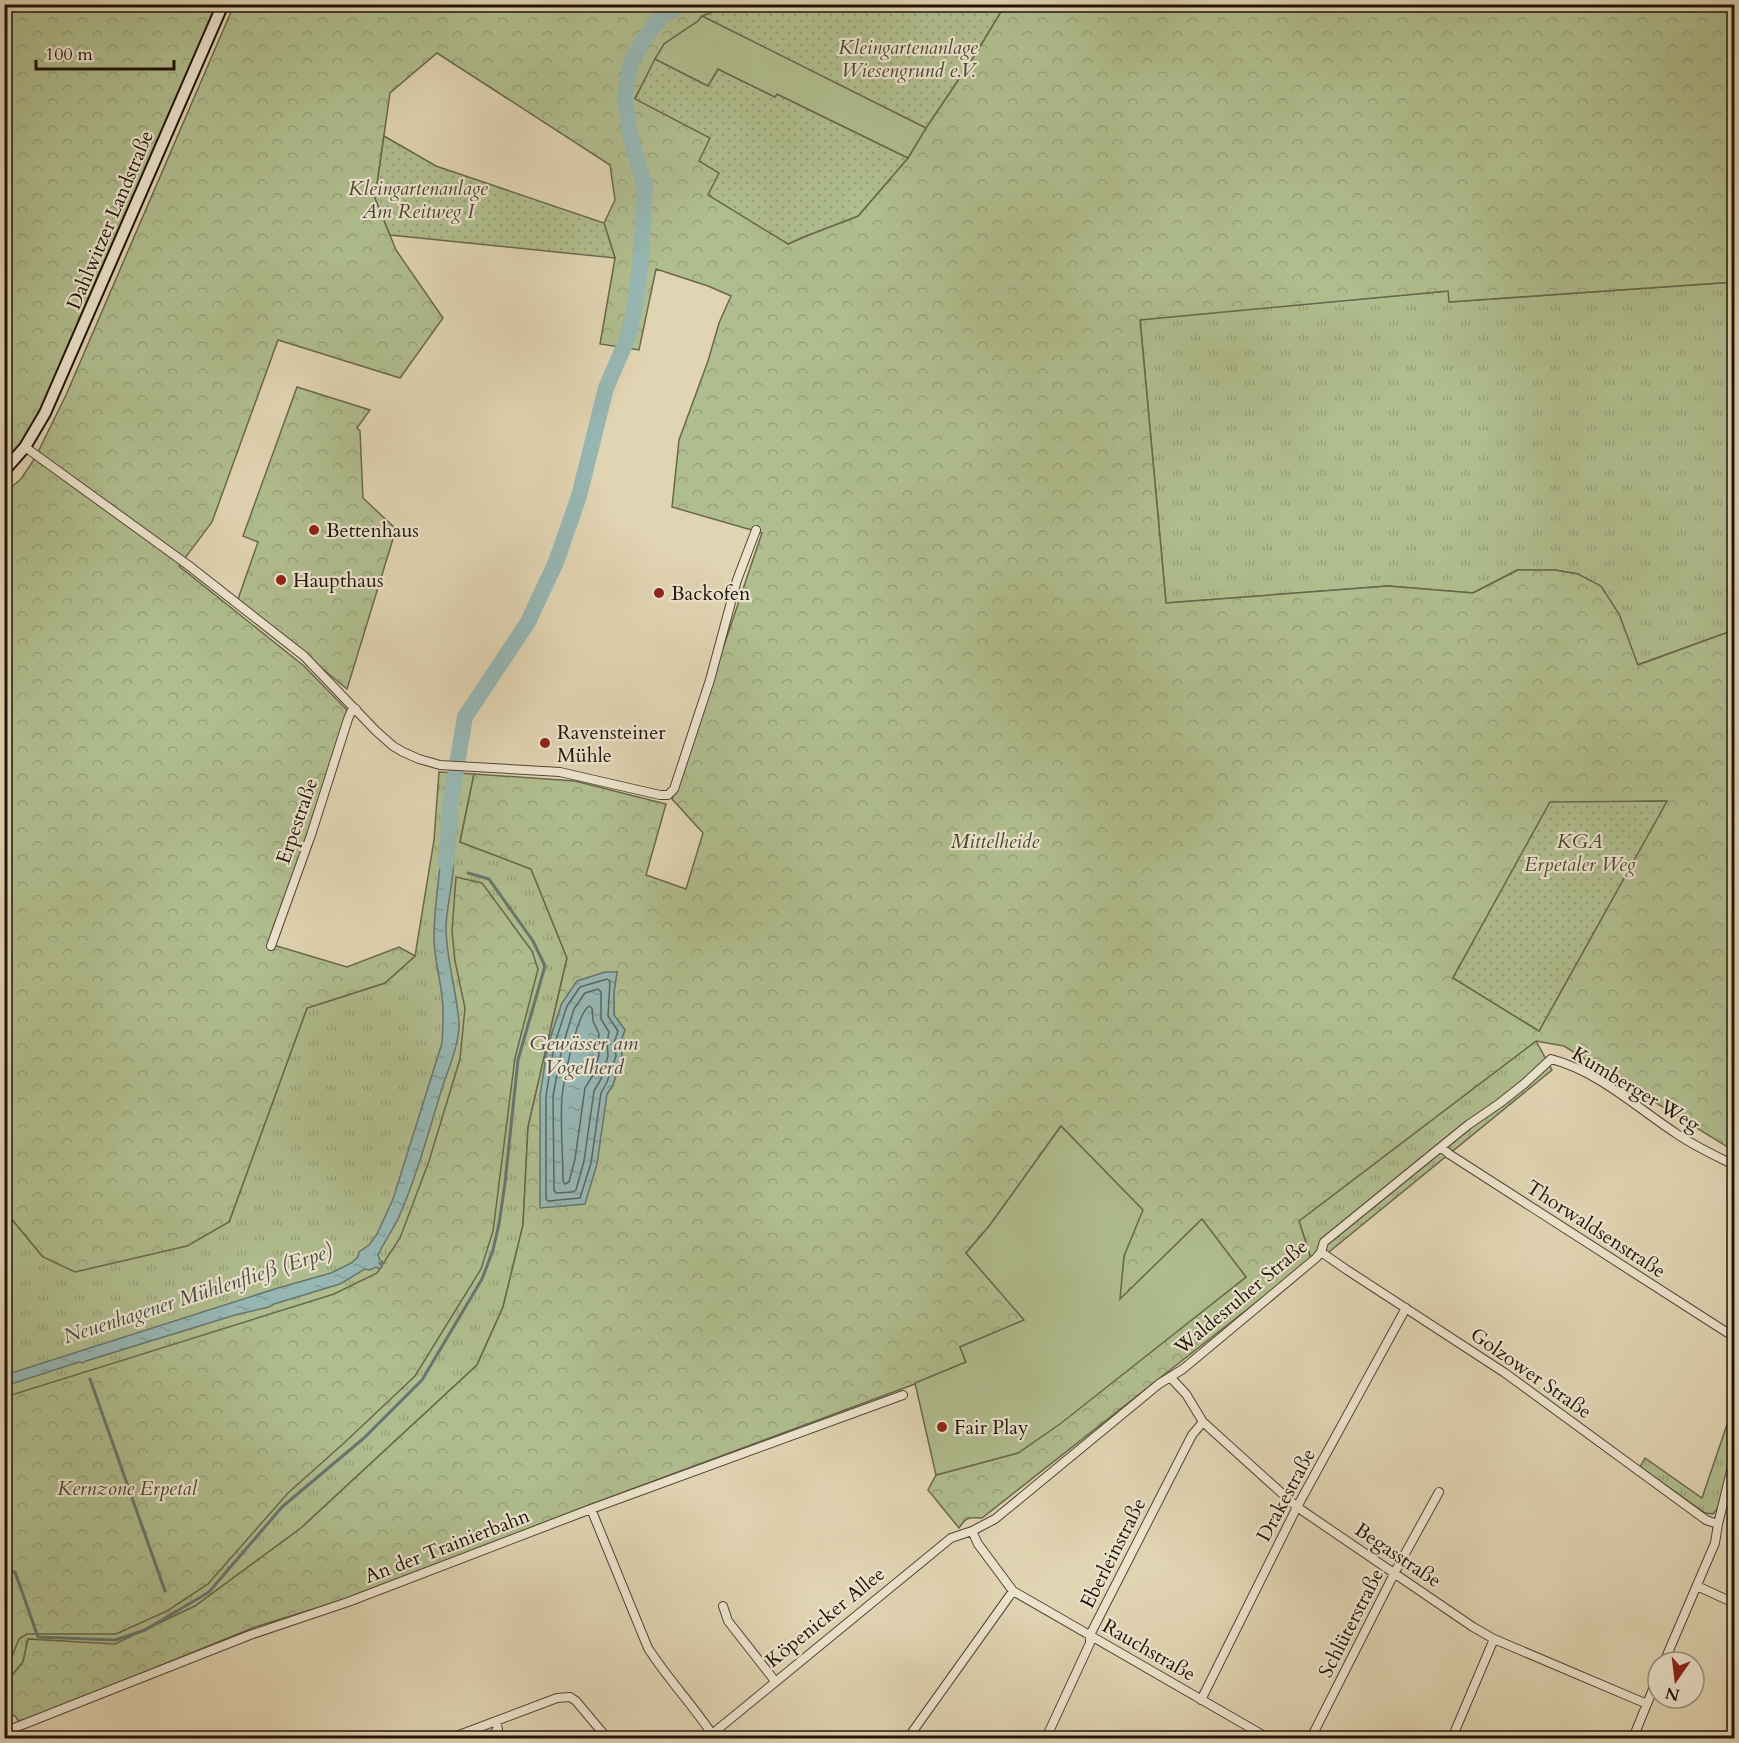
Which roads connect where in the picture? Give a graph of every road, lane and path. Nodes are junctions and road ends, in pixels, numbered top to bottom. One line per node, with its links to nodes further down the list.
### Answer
1 (222, 4): 2 (main road, Dahlwitzer Landstraße)
2 (25, 447): 3 (main road, Dahlwitzer Landstraße); 5 (street)
3 (4, 471)
4 (756, 530): 5 (street)
5 (356, 709): 6 (street, Erpestraße)
6 (271, 946)
7 (1551, 1059): 8 (street, Waldesruher Straße); 9 (street, Kumberger Weg)
8 (1441, 1147): 10 (street, Waldesruher Straße); 12 (street, Thorwaldsenstraße)
9 (1734, 1165)
10 (1322, 1252): 11 (street, Golzower Straße); 13 (street, Waldesruher Straße)
11 (1406, 1308): 18 (street, Drakestraße); 20 (street, Golzower Straße)
12 (1734, 1337)
13 (1170, 1377): 15 (street, Begasstraße); 21 (street, Waldesruher Straße)
14 (903, 1395): 19 (street, An der Trainierbahn)
15 (1203, 1422): 18 (street, Begasstraße); 27 (street, Eberleinstraße)
16 (1734, 1459): 20 (street)
17 (1439, 1492): 22 (street, Schlüterstraße)
18 (1297, 1507): 22 (street, Begasstraße); 31 (street, Drakestraße)
19 (591, 1509): 35 (street, An der Trainierbahn); 36 (street)
20 (1718, 1524): 23 (street)
21 (972, 1531): 24 (street, Rauchstraße); 30 (street, Köpenicker Allee)
22 (1395, 1572): 28 (street, Begasstraße); 43 (street, Schlüterstraße)
23 (1697, 1586): 25 (street); 29 (street)
24 (1013, 1591): 27 (street, Rauchstraße); 40 (street)
25 (1734, 1603)
26 (723, 1606): 30 (street)
27 (1090, 1635): 31 (street, Rauchstraße); 41 (street, Eberleinstraße)
28 (1494, 1639): 32 (street, Begasstraße); 44 (street)
29 (1669, 1650)
30 (775, 1681): 36 (street, Köpenicker Allee)
31 (1201, 1700): 42 (street, Rauchstraße)
32 (1646, 1704)
33 (1646, 1706): 45 (street)
34 (496, 1722): 37 (street); 38 (street); 39 (street)
35 (4, 1732)
36 (711, 1737)
37 (451, 1738)
38 (490, 1738)
39 (607, 1738)
40 (908, 1738)
41 (1046, 1738)
42 (1268, 1738)
43 (1311, 1738)
44 (1452, 1738)
45 (1633, 1738)

